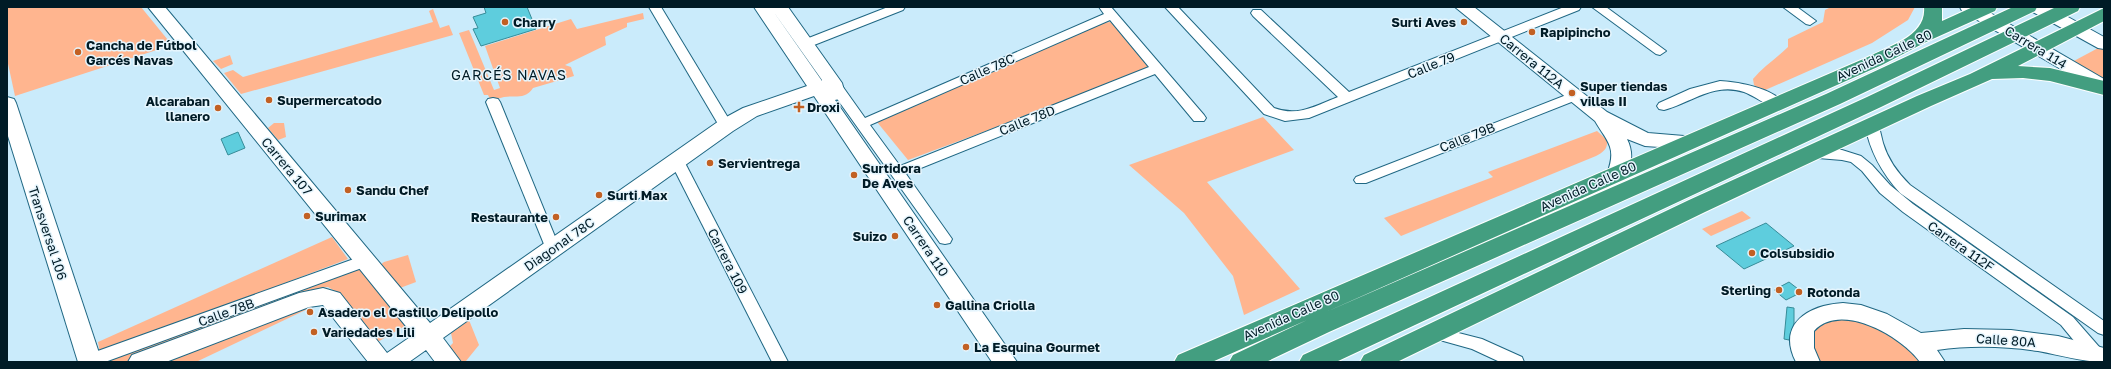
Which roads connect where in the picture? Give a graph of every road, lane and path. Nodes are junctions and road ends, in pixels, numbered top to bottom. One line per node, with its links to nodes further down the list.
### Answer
1 (156, 7): 52 (street, Carrera 107)
2 (655, 7): 42 (street)
3 (762, 7): 31 (street, Carrera 110)
4 (779, 7): 25 (street, Carrera 110)
5 (899, 7): 25 (street)
6 (1171, 7): 34 (street, Calle 79)
7 (1464, 7): 23 (street, Carrera 112A)
8 (1575, 7): 23 (street, Calle 79)
9 (1598, 7): 28 (street)
10 (1789, 7): 20 (street)
11 (1933, 7): 24 (highway)
12 (2028, 7): 16 (highway, Avenida Calle 80)
13 (2037, 7): 19 (street)
14 (2071, 7): 19 (highway)
15 (1108, 11): 29 (street); 43 (street, Calle 78C)
16 (1982, 12): 22 (street, Carrera 114); 24 (highway, Avenida Calle 80); 66 (highway, Avenida Calle 80)
17 (1257, 13): 34 (street)
18 (2104, 14): 21 (highway)
19 (2053, 16): 21 (street); 22 (highway)
20 (1810, 21)
21 (2076, 29): 26 (street); 27 (highway)
22 (2015, 35): 27 (street, Carrera 114); 67 (highway)
23 (1501, 37): 33 (street, Carrera 112A); 34 (street, Calle 79)
24 (1919, 38): 37 (highway, Avenida Calle 80)
25 (805, 44): 31 (street, Carrera 110)
26 (2104, 44)
27 (2038, 49): 30 (highway); 32 (street, Carrera 114)
28 (1660, 51)
29 (1158, 69): 40 (street); 48 (street, Calle 78D)
30 (1977, 79): 32 (highway); 41 (highway)
31 (825, 85): 42 (street); 43 (street, Carrera 110)
32 (2104, 88)
33 (1574, 96): 39 (street, Carrera 112A); 49 (street, Calle 79B)
34 (1347, 98)
35 (493, 102): 51 (street)
36 (7, 104): 58 (street, Transversal 106)
37 (1776, 104): 38 (street); 44 (highway, Avenida Calle 80)
38 (1664, 106)
39 (1600, 116): 44 (street, Carrera 112A); 47 (street, Carrera 112A)
40 (1199, 118)
41 (1872, 125): 45 (highway); 53 (street, Carrera 112F)
42 (726, 126): 46 (street, Diagonal 78C)
43 (855, 127): 48 (street, Carrera 110)
44 (1689, 142): 47 (highway, Avenida Calle 80)
45 (1811, 154): 54 (highway); 57 (street, Carrera 112F)
46 (677, 161): 51 (street, Diagonal 78C); 63 (street, Carrera 109)
47 (1617, 174): 65 (highway, Avenida Calle 80)
48 (888, 175): 50 (street, Carrera 110); 64 (street, Carrera 110)
49 (1361, 180)
50 (945, 239)
51 (553, 249): 55 (street, Diagonal 78C)
52 (365, 261): 55 (street, Carrera 107); 58 (street, Calle 78B)
53 (2104, 330)
54 (1435, 333): 68 (highway); 69 (street)
55 (428, 336): 61 (street, Diagonal 78C); 62 (street, Carrera 107)
56 (1917, 343): 57 (street, Calle 80A); 70 (street); 71 (street)
57 (2099, 355)
58 (89, 362)
59 (140, 362): 60 (street, Calle 78B)
60 (381, 362)
61 (392, 362)
62 (449, 362)
63 (780, 362)
64 (1005, 362)
65 (1187, 362)
66 (1242, 362)
67 (1312, 362)
68 (1373, 362)
69 (1516, 362)
70 (1808, 362)
71 (1933, 362)

